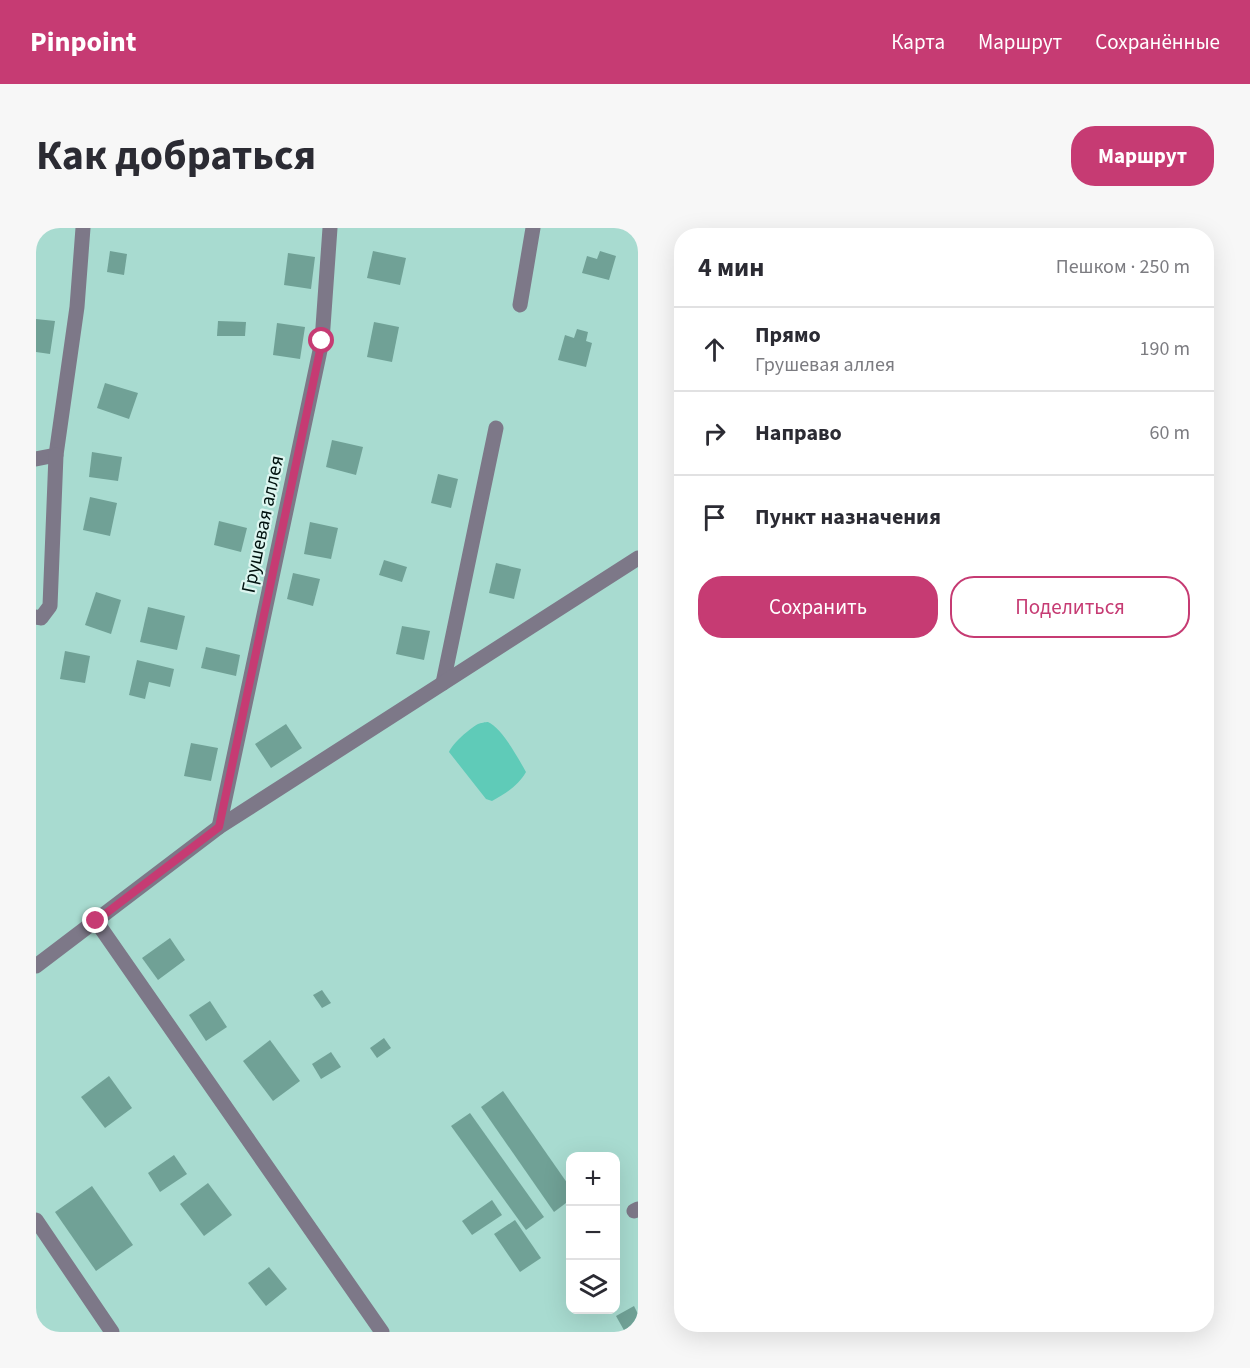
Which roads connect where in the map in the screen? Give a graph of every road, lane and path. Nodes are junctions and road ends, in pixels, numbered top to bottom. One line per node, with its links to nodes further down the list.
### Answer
1 (83, 228): 6 (street)
2 (330, 228): 11 (street, Грушевая аллея)
3 (533, 228): 4 (street)
4 (520, 305)
5 (496, 428): 10 (street)
6 (56, 455): 7 (street); 9 (street)
7 (36, 459)
8 (638, 558): 10 (street)
9 (36, 617)
10 (443, 683): 11 (street)
11 (219, 827): 12 (street)
12 (96, 921): 13 (street); 16 (street)
13 (36, 966)
14 (36, 1220): 15 (street)
15 (112, 1332)
16 (382, 1332)

